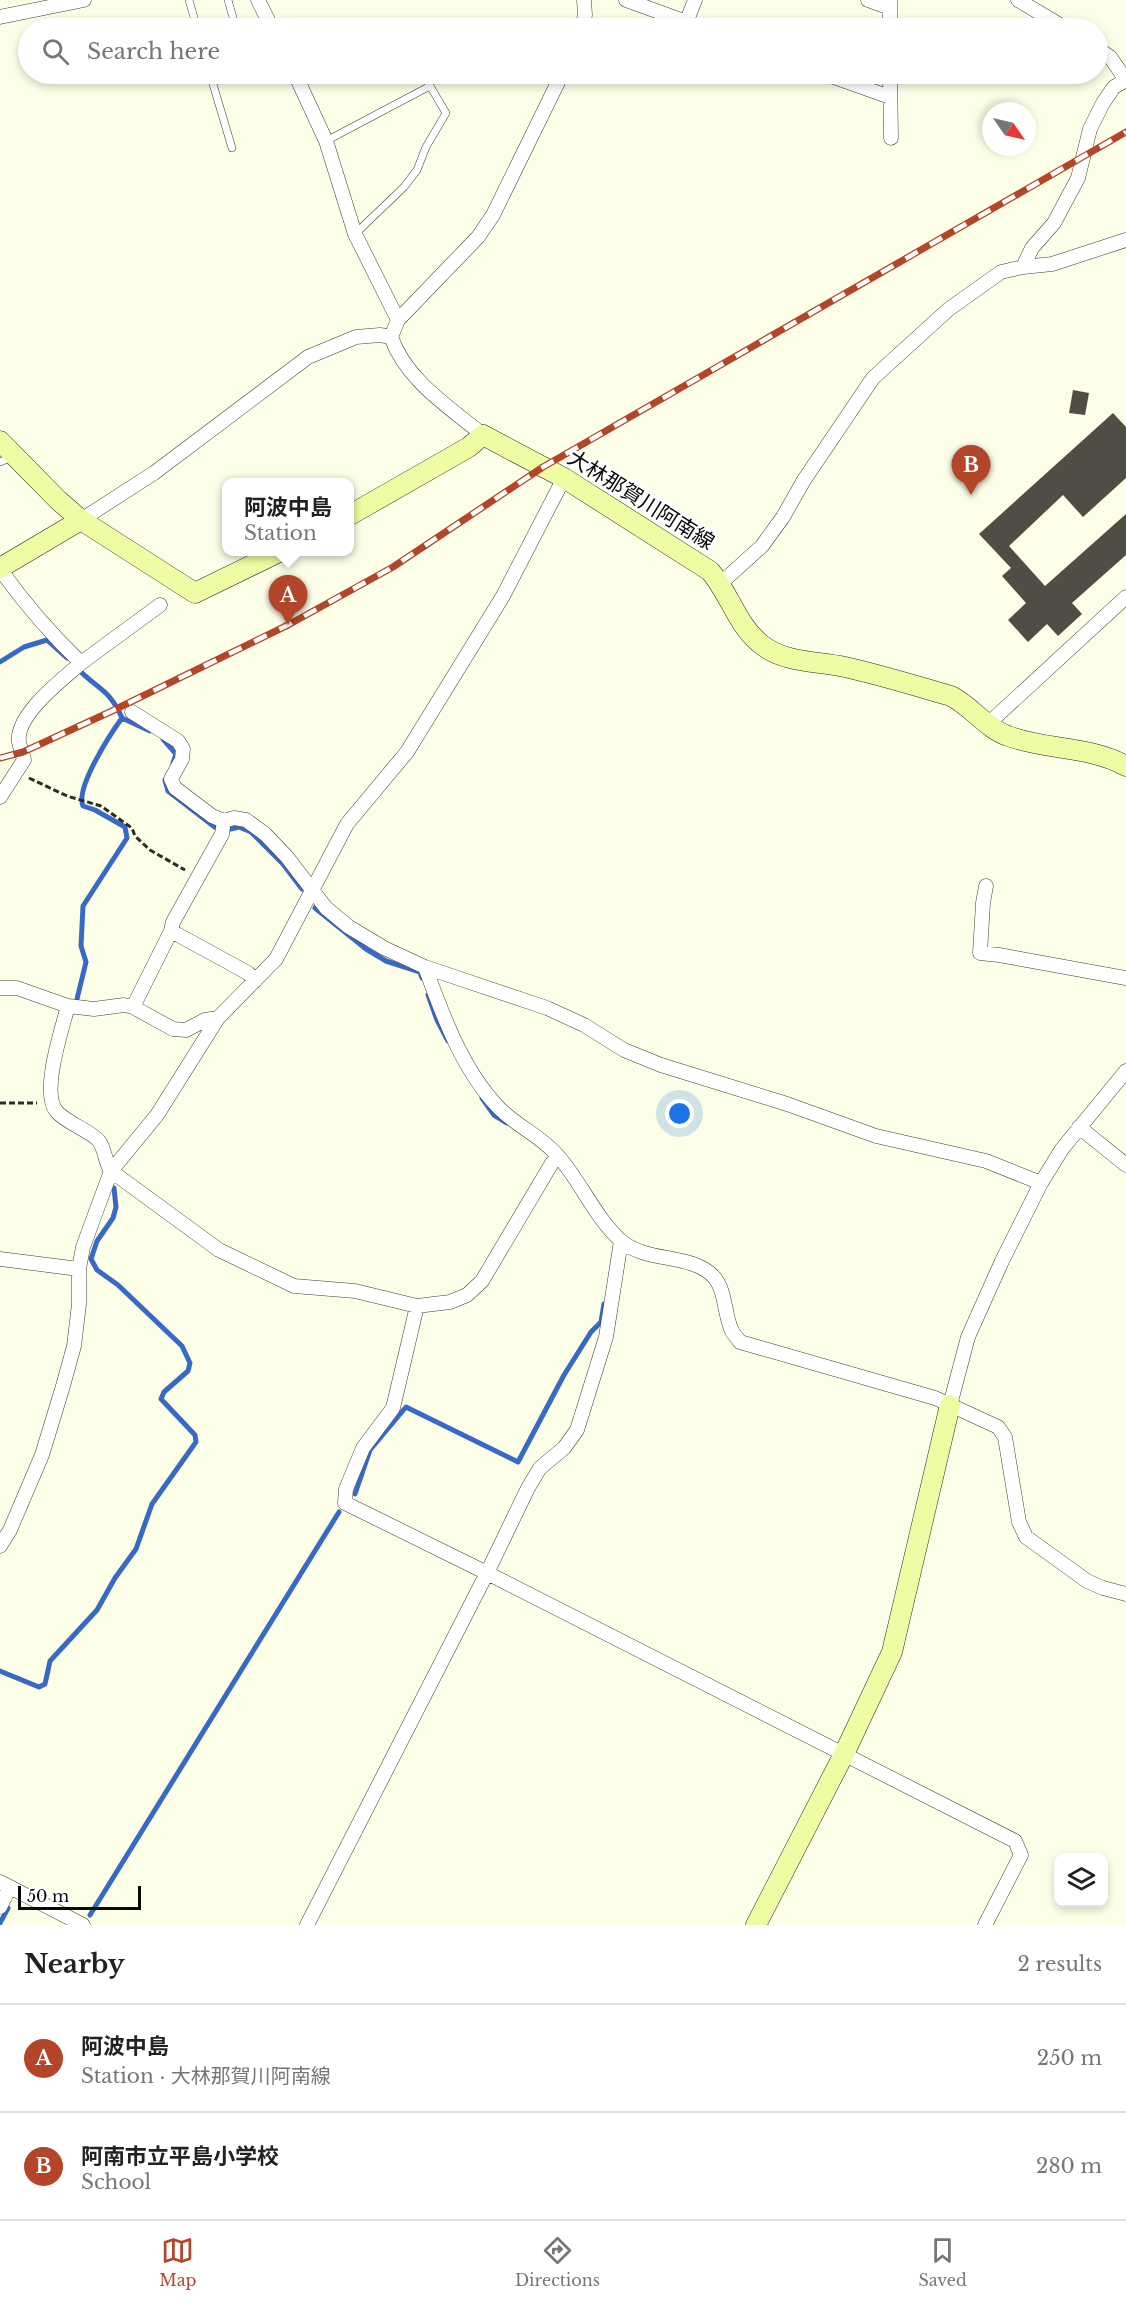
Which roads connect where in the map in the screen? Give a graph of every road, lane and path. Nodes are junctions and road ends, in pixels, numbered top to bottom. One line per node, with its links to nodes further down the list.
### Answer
1 (84, 0): 12 (street)
2 (189, 0): 13 (lane)
3 (228, 0): 14 (lane)
4 (258, 0): 15 (street)
5 (584, 0): 16 (street)
6 (626, 0): 17 (street)
7 (694, 0): 18 (street)
8 (868, 0): 10 (street)
9 (1018, 0): 11 (street)
10 (890, 4)
11 (1035, 4): 19 (street)
12 (0, 17)
13 (194, 18)
14 (233, 18)
15 (267, 18)
16 (584, 18)
17 (675, 18)
18 (687, 18)
19 (1052, 18)
20 (1108, 56): 21 (street)
21 (1126, 80): 34 (street)
22 (213, 84): 31 (lane)
23 (300, 84): 30 (street)
24 (557, 84): 35 (street)
25 (853, 84): 28 (street)
26 (890, 84): 28 (street)
27 (430, 86): 30 (lane); 32 (lane)
28 (890, 97): 29 (street)
29 (891, 138)
30 (326, 141): 32 (street)
31 (232, 148)
32 (355, 234): 35 (street)
33 (1126, 240): 34 (street)
34 (1023, 267): 45 (street)
35 (398, 320): 36 (street)
36 (390, 337): 37 (street); 42 (street)
37 (483, 435): 40 (main road, 大林那賀川阿南線); 41 (main road)
38 (0, 441): 39 (main road)
39 (7, 459): 42 (main road)
40 (564, 478): 45 (main road, 大林那賀川阿南線); 57 (street)
41 (354, 513)
42 (81, 520): 43 (main road); 44 (main road)
43 (271, 556)
44 (0, 568): 48 (street)
45 (721, 583): 50 (main road, 大林那賀川阿南線)
46 (1126, 597): 50 (street)
47 (160, 605): 48 (street)
48 (78, 666): 52 (street)
49 (132, 712): 54 (street)
50 (989, 723): 51 (main road, 大林那賀川阿南線)
51 (1126, 766)
52 (17, 771): 53 (street); 55 (path)
53 (0, 797)
54 (223, 827): 55 (street); 57 (street)
55 (198, 878): 58 (street)
56 (986, 885): 60 (street)
57 (312, 892): 59 (street); 61 (street)
58 (171, 931): 61 (street); 64 (street)
59 (425, 967): 70 (street); 73 (street)
60 (1126, 978)
61 (255, 981): 65 (street)
62 (0, 988): 63 (street)
63 (68, 1006): 64 (street); 68 (street)
64 (133, 1007): 65 (street)
65 (219, 1018): 72 (street)
66 (1126, 1071): 69 (street)
67 (0, 1102): 68 (path)
68 (50, 1102): 72 (street)
69 (1079, 1127): 71 (street); 73 (street)
70 (555, 1159): 74 (street); 77 (street)
71 (1126, 1165)
72 (111, 1171): 76 (street); 77 (street)
73 (1041, 1183): 78 (street)
74 (621, 1241): 78 (street); 80 (street)
75 (0, 1259): 76 (street)
76 (79, 1269): 79 (street)
77 (417, 1306): 80 (street)
78 (950, 1405): 81 (street); 82 (main road)
79 (0, 1546)
80 (487, 1573): 82 (street); 86 (street)
81 (1126, 1594)
82 (844, 1754): 87 (main road); 88 (street)
83 (5, 1884): 84 (street); 85 (street)
84 (0, 1907)
85 (83, 1925)
86 (307, 1925)
87 (756, 1925)
88 (985, 1925)

